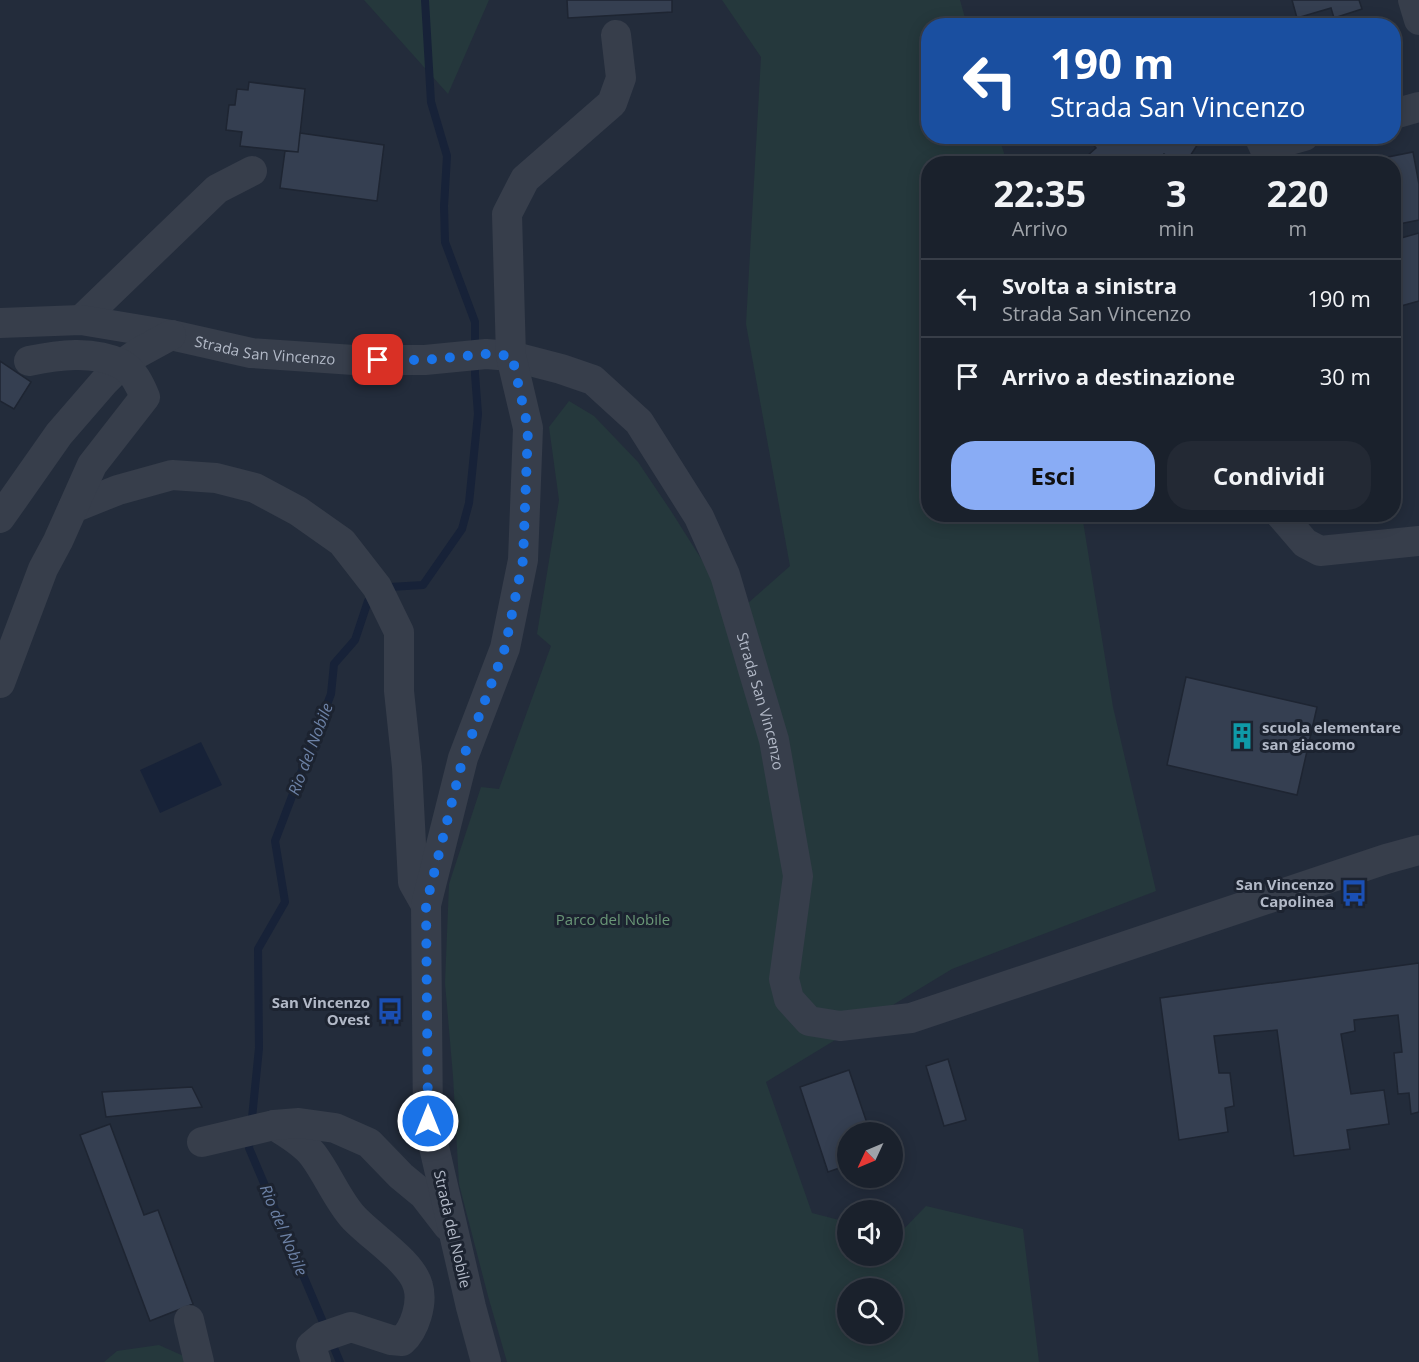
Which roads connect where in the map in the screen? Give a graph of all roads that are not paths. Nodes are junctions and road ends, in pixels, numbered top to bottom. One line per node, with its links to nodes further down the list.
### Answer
1 (1413, 0): 2 (street)
2 (1419, 20)
3 (616, 35): 12 (street, Strada del Nobile)
4 (1419, 107): 5 (street)
5 (1401, 112)
6 (1279, 144): 7 (street)
7 (1263, 149)
8 (252, 171): 9 (street)
9 (81, 320): 10 (street, Strada San Vincenzo); 11 (street, Strada San Vincenzo)
10 (0, 323)
11 (171, 335): 12 (street, Strada San Vincenzo); 14 (street)
12 (487, 355): 20 (street, Strada San Vincenzo); 21 (street, Strada del Nobile)
13 (29, 362): 14 (street)
14 (122, 364): 15 (street); 16 (street)
15 (73, 508): 19 (street); 21 (street)
16 (0, 518)
17 (1287, 522): 18 (street)
18 (1419, 541)
19 (0, 683)
20 (1419, 850)
21 (426, 905): 24 (street, Strada del Nobile)
22 (258, 1129): 23 (street); 24 (street); 26 (street)
23 (202, 1142)
24 (454, 1233): 28 (street, Strada del Nobile)
25 (189, 1320): 27 (street)
26 (324, 1344)
27 (199, 1362)
28 (486, 1362)

